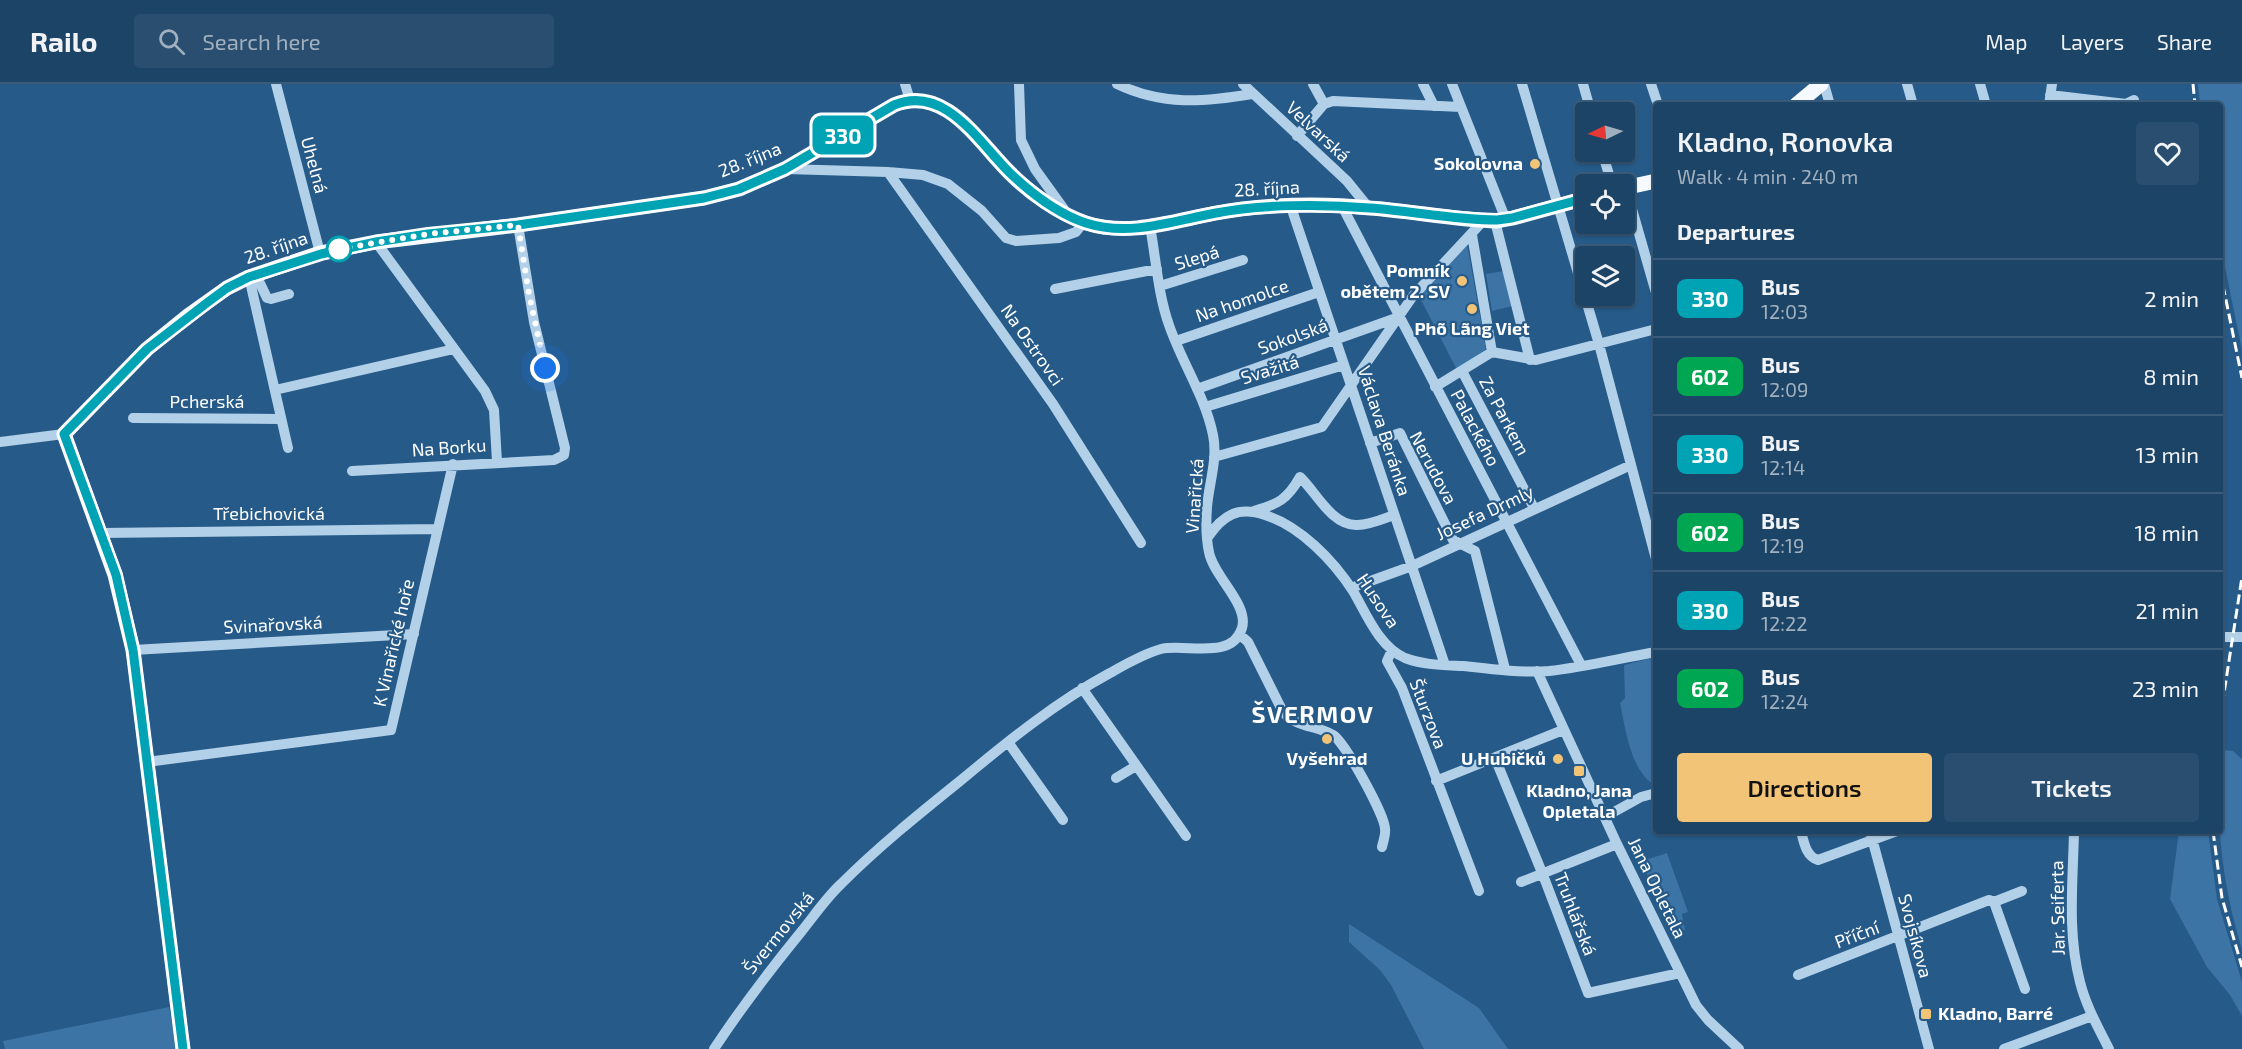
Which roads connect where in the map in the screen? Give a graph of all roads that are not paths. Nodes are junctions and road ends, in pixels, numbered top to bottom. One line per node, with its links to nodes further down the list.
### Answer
1 (276, 84): 46 (street, Uhelná)
2 (905, 84): 17 (street)
3 (1019, 84): 38 (street)
4 (1117, 84): 15 (street)
5 (1243, 84): 15 (street, Velvarská)
6 (1313, 84): 25 (street)
7 (1423, 84): 26 (street)
8 (1452, 84): 27 (street)
9 (1522, 84): 34 (street)
10 (1583, 84): 18 (street)
11 (1651, 84): 19 (street)
12 (1822, 84): 20 (main road); 21 (street)
13 (1907, 84): 22 (street)
14 (1980, 84): 23 (street)
15 (1252, 94): 28 (street, Velvarská)
16 (2050, 95): 24 (street)
17 (910, 100): 29 (main road, 28. října); 38 (main road, 28. října)
18 (1588, 102)
19 (1657, 102)
20 (1800, 102)
21 (1829, 102)
22 (1912, 102)
23 (1985, 102)
24 (2119, 102)
25 (1324, 104): 26 (street); 28 (street)
26 (1434, 106): 27 (street)
27 (1461, 107): 39 (street)
28 (1297, 136): 37 (street, Velvarská)
29 (785, 169): 30 (street); 41 (main road, 28. října)
30 (888, 172): 40 (street); 88 (street, Na Ostrovci)
31 (1653, 182): 32 (main road)
32 (1635, 185)
33 (1575, 201): 34 (main road, 28. října)
34 (1559, 205): 39 (main road, 28. října); 59 (street)
35 (1342, 206): 36 (main road, 28. října); 37 (main road, 28. října); 55 (street, Palackého)
36 (1291, 207): 42 (main road, 28. října); 53 (street, Václava Beránka)
37 (1368, 207): 39 (main road, 28. října)
38 (1068, 215): 40 (main road, 28. října)
39 (1495, 220): 44 (street); 62 (street)
40 (1084, 222): 42 (main road, 28. října)
41 (518, 225): 45 (main road, 28. října); 77 (street)
42 (1150, 226): 48 (street, Vinařická)
43 (1635, 229): 50 (street)
44 (1472, 235): 55 (street); 61 (street)
45 (376, 242): 46 (main road, 28. října); 60 (street, Na Borku)
46 (321, 254): 49 (main road, 28. října)
47 (1243, 260): 51 (street, Slepá)
48 (1157, 269): 51 (street, Vinařická); 52 (street)
49 (253, 276): 54 (street); 68 (street); 72 (main road, 28. října)
50 (1653, 284)
51 (1160, 286): 58 (street, Vinařická)
52 (1055, 289)
53 (1319, 292): 57 (street, Václava Beránka); 58 (street, Na homolce)
54 (289, 294)
55 (1400, 317): 57 (street, Sokolská); 65 (street); 66 (street, Palackého)
56 (1653, 329): 59 (street)
57 (1335, 339): 63 (street, Václava Beránka); 67 (street, Sokolská)
58 (1176, 341): 67 (street, Vinařická)
59 (1599, 344): 62 (street); 79 (street)
60 (454, 350): 68 (street); 77 (street, Na Borku)
61 (1492, 352): 62 (street); 64 (street)
62 (1530, 360)
63 (1344, 365): 65 (street, Václava Beránka); 69 (street, Svažitá)
64 (1462, 371): 66 (street); 81 (street, Za Parkem)
65 (1351, 385): 74 (street, Václava Beránka); 76 (street)
66 (1435, 387): 84 (street, Palackého)
67 (1197, 389): 69 (street, Vinařická)
68 (275, 390): 71 (street)
69 (1206, 407): 76 (street, Vinařická)
70 (133, 418): 71 (street, Pcherská)
71 (281, 419): 75 (street)
72 (64, 434): 73 (street); 86 (main road)
73 (0, 442)
74 (1370, 443): 83 (street, Václava Beránka); 89 (street, Nerudova)
75 (288, 448)
76 (1214, 457): 87 (street, Vinařická)
77 (497, 462): 78 (street, Na Borku)
78 (453, 464): 80 (street, Na Borku); 85 (street, K Vinařické hoře)
79 (1631, 465): 81 (street, Josefa Drmly); 90 (street)
80 (352, 471)
81 (1534, 508): 84 (street, Josefa Drmly)
82 (1254, 511): 83 (street); 87 (street); 92 (street, Husova)
83 (1395, 515): 91 (street, Václava Beránka)
84 (1506, 522): 89 (street, Josefa Drmly); 101 (street, Palackého)
85 (438, 529): 86 (street, Třebichovická); 93 (street, K Vinařické hoře)
86 (100, 533): 97 (main road)
87 (1207, 537): 94 (street, Vinařická)
88 (1141, 543)
89 (1459, 543): 91 (street, Josefa Drmly); 102 (street, Nerudova)
90 (1653, 548)
91 (1412, 566): 92 (street, Josefa Drmly); 100 (street, Václava Beránka)
92 (1351, 588): 98 (street, Husova)
93 (414, 634): 97 (street, Svinařovská); 108 (street, K Vinařické hoře)
94 (1239, 634): 104 (street); 120 (street)
95 (2223, 637): 96 (street)
96 (2242, 637)
97 (133, 650): 108 (main road)
98 (1392, 650): 100 (street, Husova); 111 (street, Šturzova)
99 (1653, 653): 101 (street, Husova)
100 (1445, 665): 102 (street, Husova)
101 (1581, 665): 103 (street, Husova)
102 (1505, 669): 103 (street, Husova)
103 (1537, 671): 105 (street, Jana Opletala)
104 (1082, 688): 106 (street); 109 (street)
105 (1563, 730): 107 (street); 113 (street, Jana Opletala)
106 (1008, 742): 114 (street); 132 (street, Švermovská)
107 (1495, 758): 111 (street); 121 (street, Truhlářská)
108 (147, 762): 131 (main road)
109 (1136, 766): 110 (street); 117 (street)
110 (1116, 778)
111 (1436, 781): 123 (street, Šturzova)
112 (1653, 794): 113 (street)
113 (1605, 817): 119 (street, Jana Opletala)
114 (1063, 820)
115 (1802, 834): 118 (street)
116 (2074, 834): 130 (street, Jar. Seiferta)
117 (1186, 836)
118 (1871, 836): 126 (street, Svojsíkova)
119 (1617, 844): 121 (street); 127 (street, Jana Opletala)
120 (1382, 847)
121 (1543, 875): 122 (street); 127 (street, Truhlářská)
122 (1521, 882)
123 (1479, 891)
124 (2022, 891): 125 (street, Příční)
125 (1994, 902): 126 (street, Příční); 129 (street)
126 (1899, 937): 128 (street, Příční); 134 (street, Svojsíkova)
127 (1680, 973): 133 (street, Jana Opletala)
128 (1798, 975)
129 (2025, 989)
130 (2092, 1016): 135 (street); 136 (street, Jar. Seiferta)
131 (183, 1049)
132 (714, 1049)
133 (1739, 1049)
134 (1929, 1049)
135 (2004, 1049)
136 (2109, 1049)

